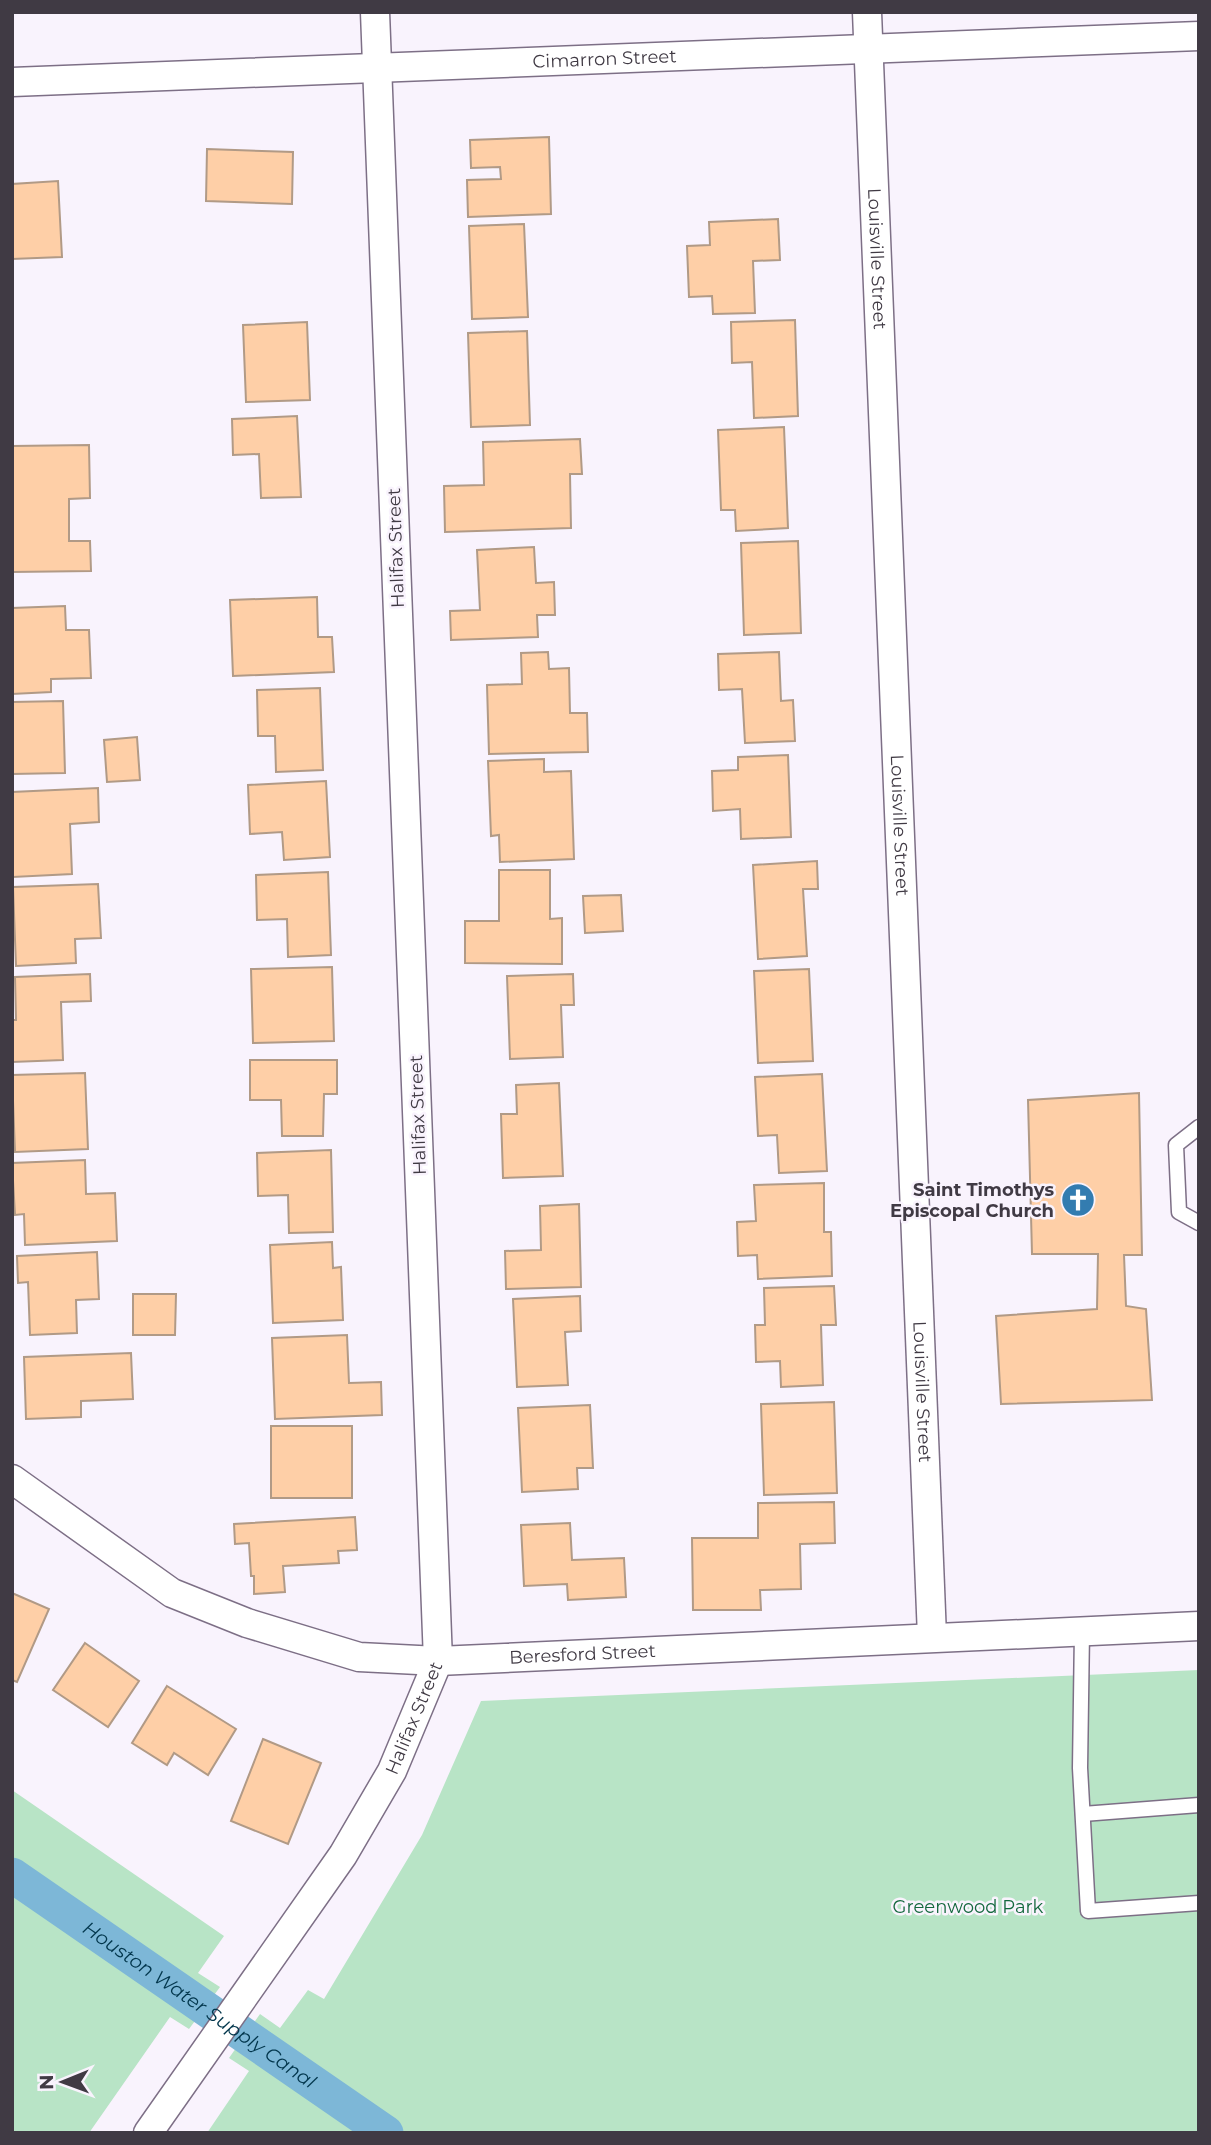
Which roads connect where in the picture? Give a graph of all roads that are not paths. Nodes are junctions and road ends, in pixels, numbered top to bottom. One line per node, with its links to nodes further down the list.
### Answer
1 (375, 12): 5 (street, Halifax Street)
2 (867, 12): 4 (street, Louisville Street)
3 (1199, 36): 4 (street, Cimarron Street)
4 (869, 49): 5 (street, Cimarron Street); 12 (street, Louisville Street)
5 (378, 68): 6 (street, Cimarron Street); 13 (street, Halifax Street)
6 (12, 82)
7 (1199, 1127): 8 (lane)
8 (1199, 1223)
9 (12, 1479): 13 (street, Beresford Street)
10 (1199, 1626): 11 (street, Beresford Street)
11 (1082, 1631): 12 (street, Beresford Street); 15 (lane)
12 (932, 1637): 13 (street, Beresford Street)
13 (438, 1661): 17 (street, Halifax Street)
14 (1199, 1805): 15 (lane)
15 (1083, 1814): 16 (lane)
16 (1199, 1903)
17 (148, 2133)

